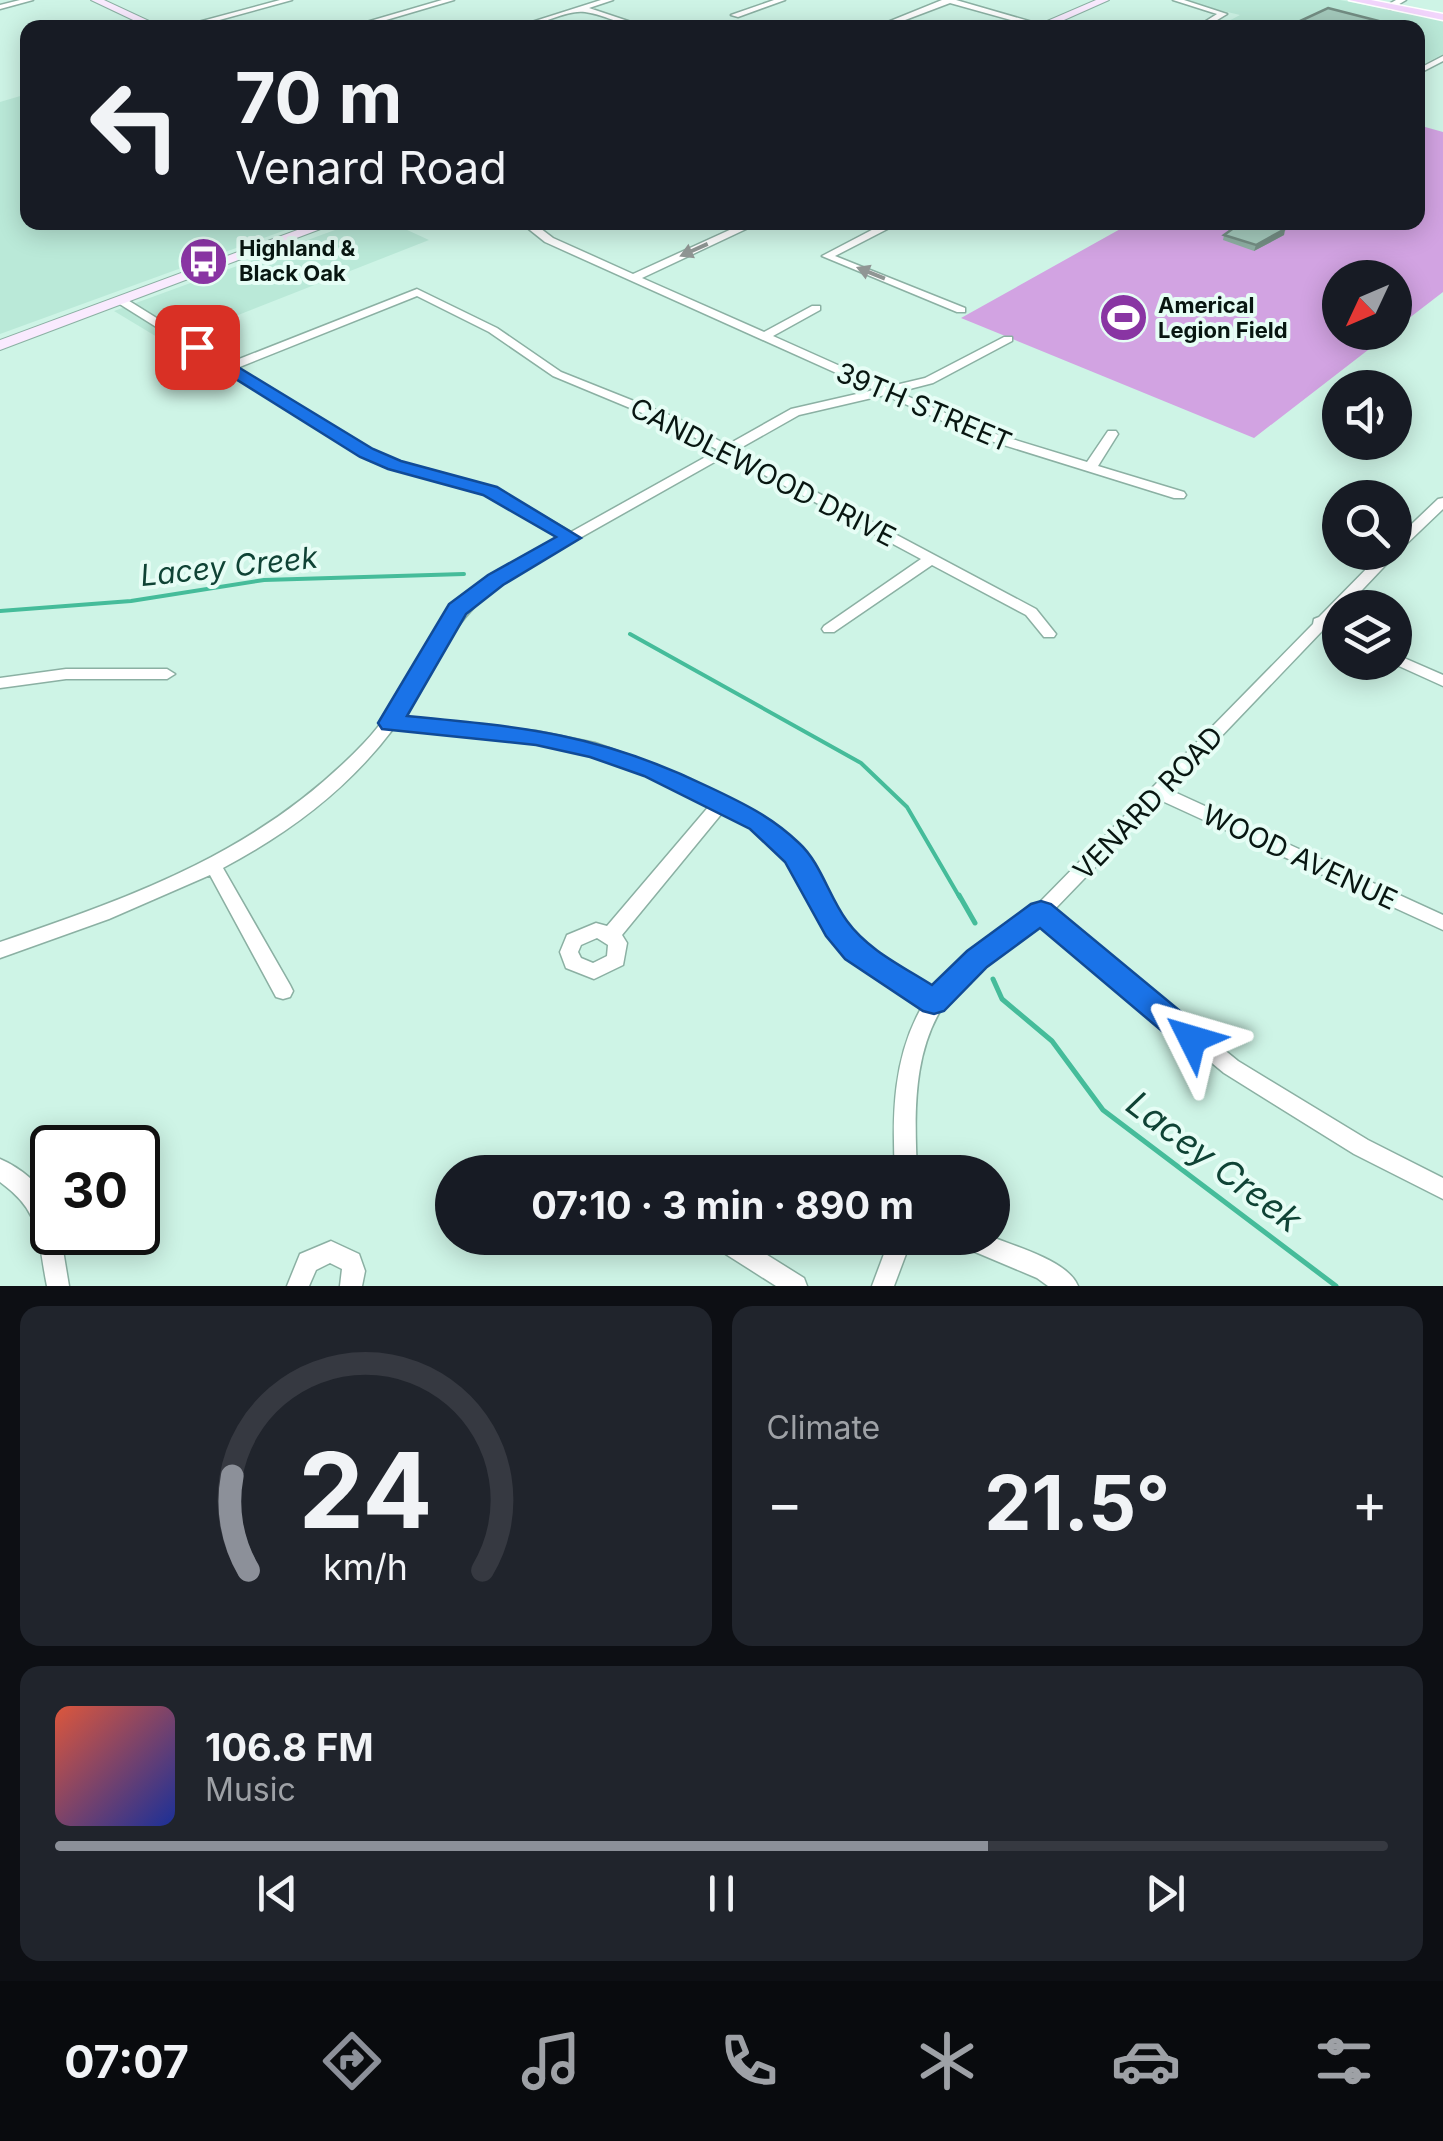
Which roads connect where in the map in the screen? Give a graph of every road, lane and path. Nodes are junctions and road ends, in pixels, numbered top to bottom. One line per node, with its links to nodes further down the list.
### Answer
1 (30, 0): 13 (street)
2 (96, 0): 17 (main road)
3 (288, 0): 18 (street)
4 (450, 0): 19 (street)
5 (609, 0): 14 (street)
6 (781, 0): 15 (street)
7 (949, 0): 22 (street); 23 (street)
8 (1104, 0): 24 (main road)
9 (1177, 0): 25 (street)
10 (1354, 0): 12 (main road)
11 (1402, 0): 12 (street)
12 (1388, 6): 16 (main road)
13 (0, 7)
14 (581, 8): 20 (street); 21 (street)
15 (736, 15)
16 (1443, 17)
17 (141, 20)
18 (210, 20)
19 (378, 20)
20 (542, 20)
21 (620, 20)
22 (897, 20)
23 (1018, 20)
24 (1058, 20)
25 (1212, 20)
26 (310, 230): 31 (main road)
27 (533, 230): 30 (street, 39TH STREET)
28 (738, 230): 30 (street, one-way to 30)
29 (880, 230): 33 (street, one-way to 29)
30 (633, 278): 34 (street, 39TH STREET)
31 (122, 300): 36 (main road); 37 (street)
32 (816, 308): 34 (street)
33 (961, 310)
34 (762, 336): 38 (street, 39TH STREET)
35 (1008, 339): 38 (street)
36 (0, 345)
37 (228, 366): 40 (street, CANDLEWOOD DRIVE); 45 (street)
38 (886, 392): 40 (street); 41 (street, 39TH STREET)
39 (1112, 434): 41 (street)
40 (728, 450): 45 (street); 46 (street, CANDLEWOOD DRIVE)
41 (1089, 469): 42 (street, 39TH STREET)
42 (1179, 496)
43 (1443, 502): 44 (street, VENARD ROAD)
44 (1412, 532)
45 (571, 538): 56 (street)
46 (932, 558): 50 (street); 51 (street, CANDLEWOOD DRIVE)
47 (1372, 570): 48 (street, VENARD ROAD)
48 (1318, 622): 49 (street); 57 (street, VENARD ROAD)
49 (1322, 624)
50 (830, 629)
51 (1049, 634)
52 (1412, 666): 54 (street)
53 (167, 674): 55 (street)
54 (1443, 681)
55 (0, 683)
56 (390, 723): 58 (street); 59 (street)
57 (1158, 792): 60 (street, VENARD ROAD); 61 (street, WOOD AVENUE)
58 (721, 803): 62 (street); 65 (street)
59 (215, 869): 63 (street); 64 (street)
60 (1041, 912): 65 (street, VENARD ROAD); 68 (street)
61 (1443, 923)
62 (611, 934)
63 (0, 950)
64 (283, 991)
65 (934, 1002): 66 (street, VENARD ROAD)
66 (906, 1155)
67 (0, 1169): 72 (street)
68 (1443, 1189)
69 (748, 1255): 75 (street)
70 (895, 1255): 76 (street)
71 (1009, 1255): 77 (street)
72 (58, 1286)
73 (298, 1286): 74 (street)
74 (351, 1286)
75 (796, 1286)
76 (884, 1286)
77 (1068, 1286)

